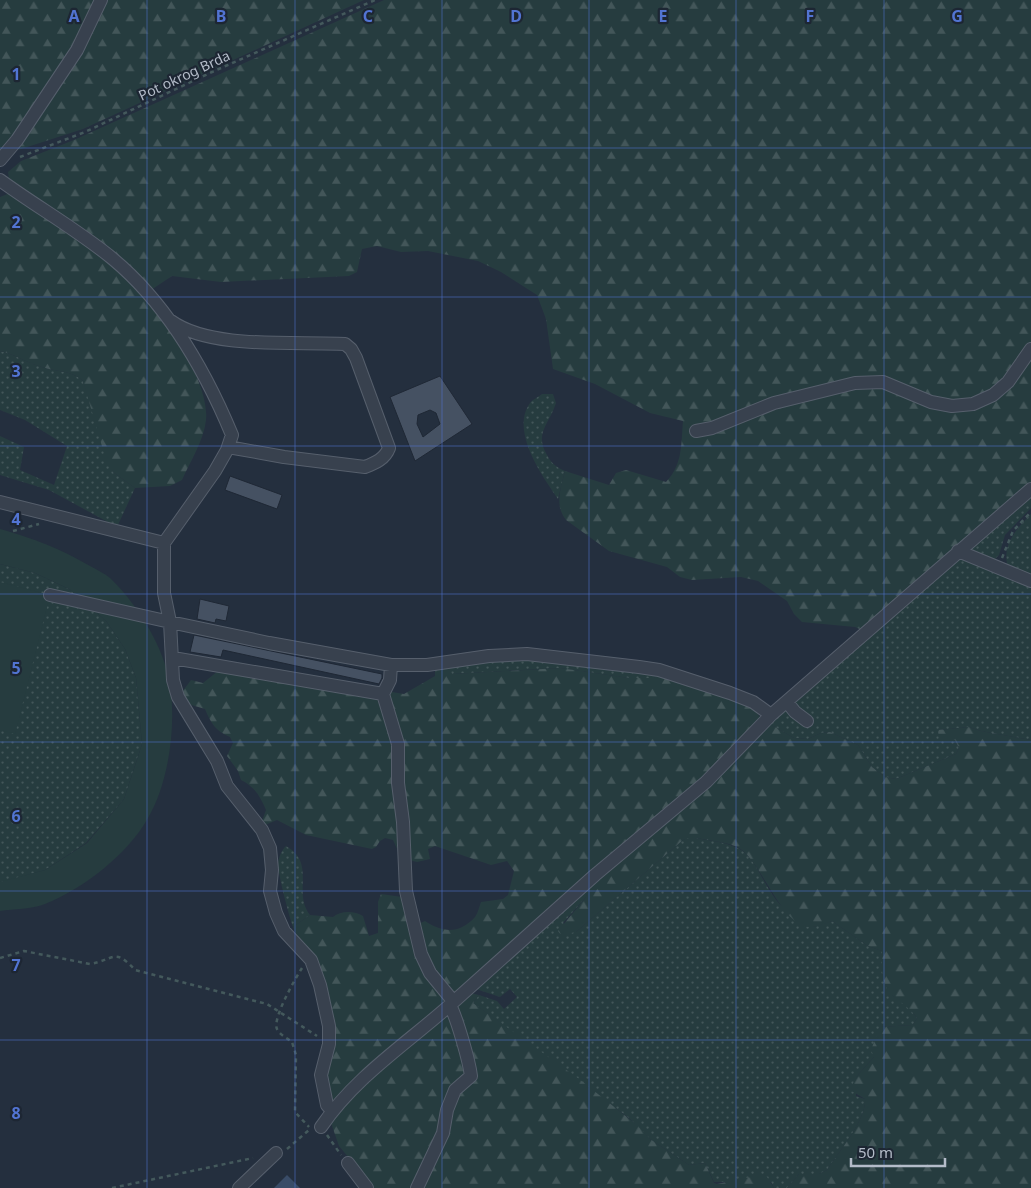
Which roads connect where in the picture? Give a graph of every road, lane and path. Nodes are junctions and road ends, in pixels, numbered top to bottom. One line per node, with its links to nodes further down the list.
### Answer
1 (101, 0): 4 (street)
2 (375, 0): 3 (path, Pot okrog Brda)
3 (15, 159)
4 (0, 160)
5 (0, 180): 6 (street)
6 (167, 318): 9 (street); 9 (street)
7 (1031, 349): 8 (street)
8 (696, 431)
9 (228, 447): 13 (street)
10 (1031, 489): 14 (street)
11 (0, 502): 13 (street)
12 (1031, 512): 15 (path)
13 (164, 543): 18 (street)
14 (958, 551): 15 (street); 22 (street)
15 (999, 569): 16 (street)
16 (1031, 581)
17 (50, 595): 18 (street)
18 (170, 622): 19 (street); 20 (street)
19 (173, 658): 21 (street); 29 (street)
20 (391, 665): 21 (street); 23 (street)
21 (383, 694): 27 (street)
22 (787, 702): 23 (street); 24 (street)
23 (771, 715): 27 (street)
24 (807, 721)
25 (0, 958): 28 (path)
26 (304, 964): 28 (path)
27 (451, 1003): 30 (street); 37 (street)
28 (280, 1011): 29 (path); 32 (path)
29 (329, 1044): 30 (street)
30 (332, 1111): 31 (street)
31 (321, 1126): 33 (path)
32 (276, 1153): 34 (path); 35 (street)
33 (348, 1163): 36 (street)
34 (112, 1188)
35 (238, 1188)
36 (367, 1188)
37 (416, 1188)

